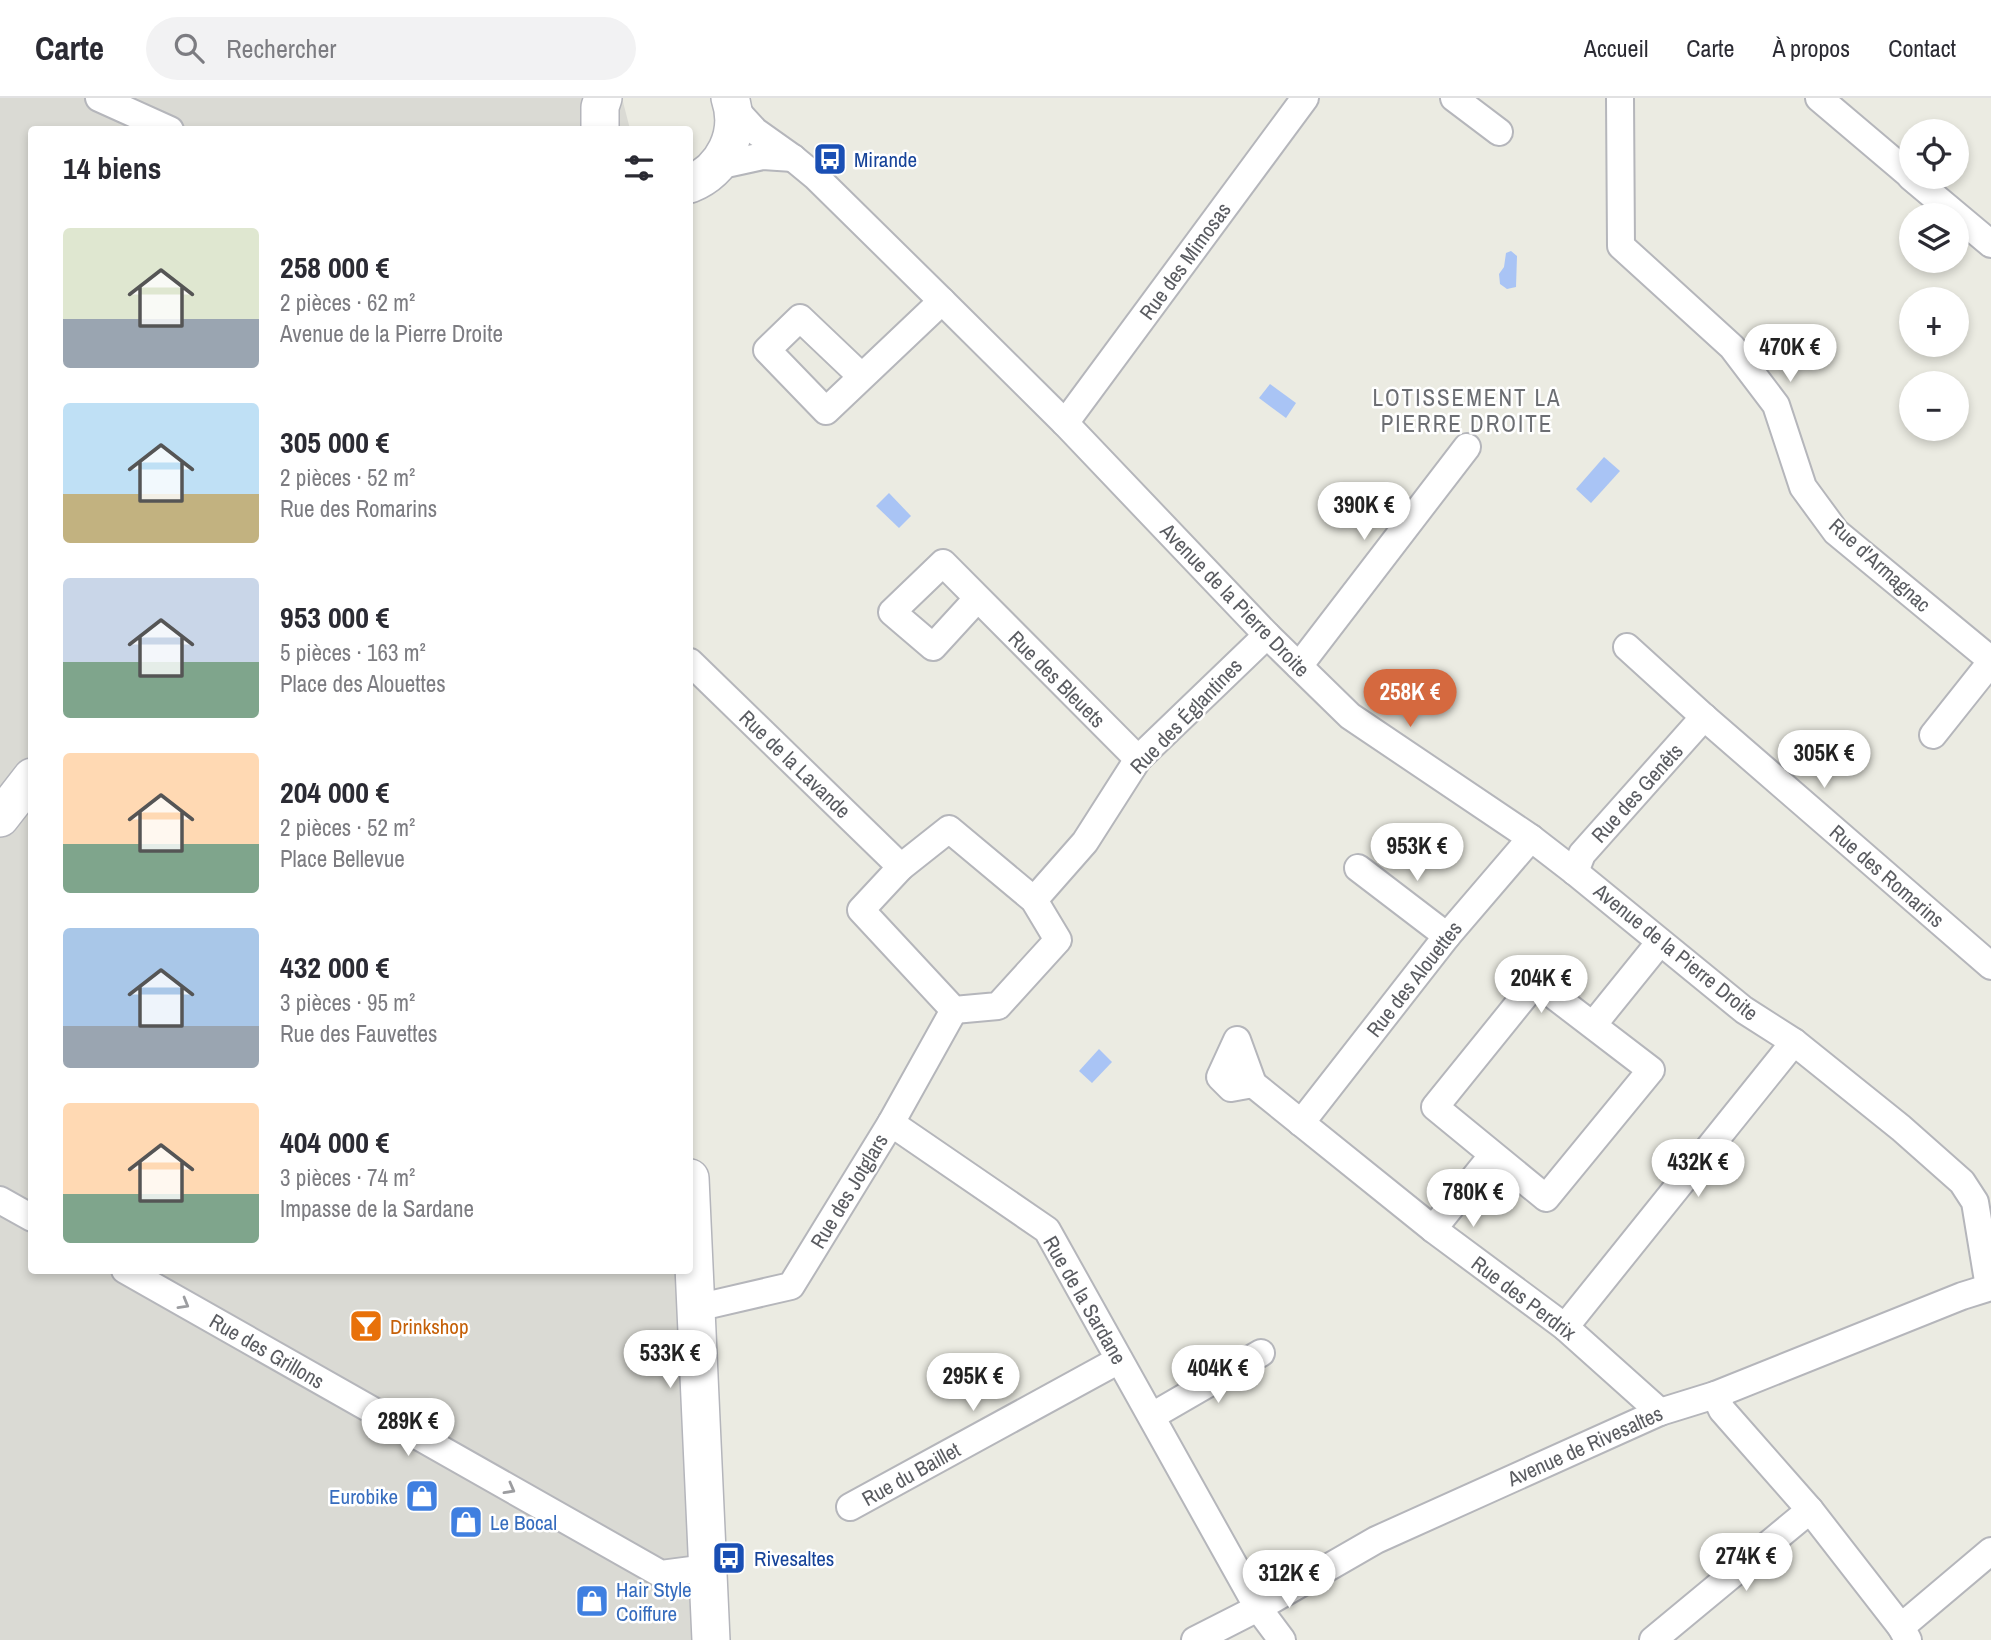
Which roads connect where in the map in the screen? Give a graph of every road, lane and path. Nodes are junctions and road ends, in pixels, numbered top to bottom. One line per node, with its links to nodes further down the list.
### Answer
1 (99, 98): 8 (street)
2 (604, 98): 9 (street)
3 (1305, 98): 18 (street, Rue des Mimosas)
4 (1454, 98): 10 (street)
5 (1620, 98): 23 (street, Rue d'Armagnac)
6 (1819, 98): 12 (street)
7 (731, 102): 11 (street, Avenue de la Pierre Droite); 13 (street)
8 (161, 126)
9 (600, 126)
10 (1499, 132)
11 (793, 158): 13 (street); 16 (street, Avenue de la Pierre Droite)
12 (1899, 167)
13 (699, 182)
14 (1925, 189): 15 (street)
15 (1991, 244)
16 (942, 301): 17 (street); 18 (street, Avenue de la Pierre Droite)
17 (861, 376)
18 (1065, 423): 21 (street, Avenue de la Pierre Droite)
19 (1467, 447): 25 (street)
20 (977, 599): 28 (street, Rue des Bleuets)
21 (1267, 635): 25 (street, Avenue de la Pierre Droite); 28 (street, Rue des Églantines)
22 (1627, 647): 26 (street, Rue des Romarins)
23 (1991, 661): 27 (street)
24 (693, 665): 32 (street, Rue de la Lavande)
25 (1299, 666): 31 (street, Avenue de la Pierre Droite)
26 (1704, 717): 34 (street, Rue des Genêts); 38 (street, Rue des Romarins)
27 (1933, 735)
28 (1138, 759): 35 (street, Rue des Églantines)
29 (28, 782): 30 (street)
30 (0, 818)
31 (1531, 838): 34 (street, Avenue de la Pierre Droite); 36 (street, Rue des Alouettes)
32 (901, 867): 35 (street); 39 (street)
33 (1358, 867): 36 (street)
34 (1575, 872): 37 (street, Avenue de la Pierre Droite)
35 (1034, 900): 39 (street)
36 (1447, 936): 44 (street, Rue des Alouettes)
37 (1660, 942): 40 (street); 41 (street, Avenue de la Pierre Droite)
38 (1991, 966)
39 (954, 1010): 43 (street, Rue des Jotglars)
40 (1593, 1025): 45 (street); 45 (street)
41 (1794, 1042): 51 (street, Avenue de la Pierre Droite); 53 (street)
42 (1253, 1084): 44 (street, Rue des Perdrix)
43 (891, 1123): 52 (street, Rue des Jotglars); 55 (street, Rue de la Sardane)
44 (1301, 1124): 48 (street, Rue des Perdrix)
45 (1492, 1156): 48 (street)
46 (0, 1200): 47 (street)
47 (28, 1216)
48 (1433, 1229): 53 (street, Rue des Perdrix)
49 (693, 1243): 52 (street)
50 (132, 1274): 62 (street, Rue des Grillons, one-way to 62)
51 (1990, 1287): 56 (street, Avenue de Rivesaltes)
52 (696, 1308): 62 (street)
53 (1565, 1327): 57 (street, Rue des Perdrix)
54 (1261, 1353): 58 (street)
55 (1119, 1360): 58 (street, Rue de la Sardane); 59 (street, Rue du Baillet)
56 (1716, 1395): 57 (street, Avenue de Rivesaltes); 60 (street)
57 (1660, 1412): 63 (street, Avenue de Rivesaltes)
58 (1152, 1416): 63 (street, Rue de la Sardane)
59 (850, 1507)
60 (1810, 1510): 64 (street); 69 (street)
61 (1991, 1550): 64 (street)
62 (708, 1584): 65 (street); 66 (street)
63 (1258, 1608): 67 (street, Avenue de Rivesaltes); 68 (street, Rue de la Sardane)
64 (1904, 1633)
65 (710, 1640)
66 (720, 1640)
67 (1195, 1640)
68 (1282, 1640)
69 (1653, 1640)

